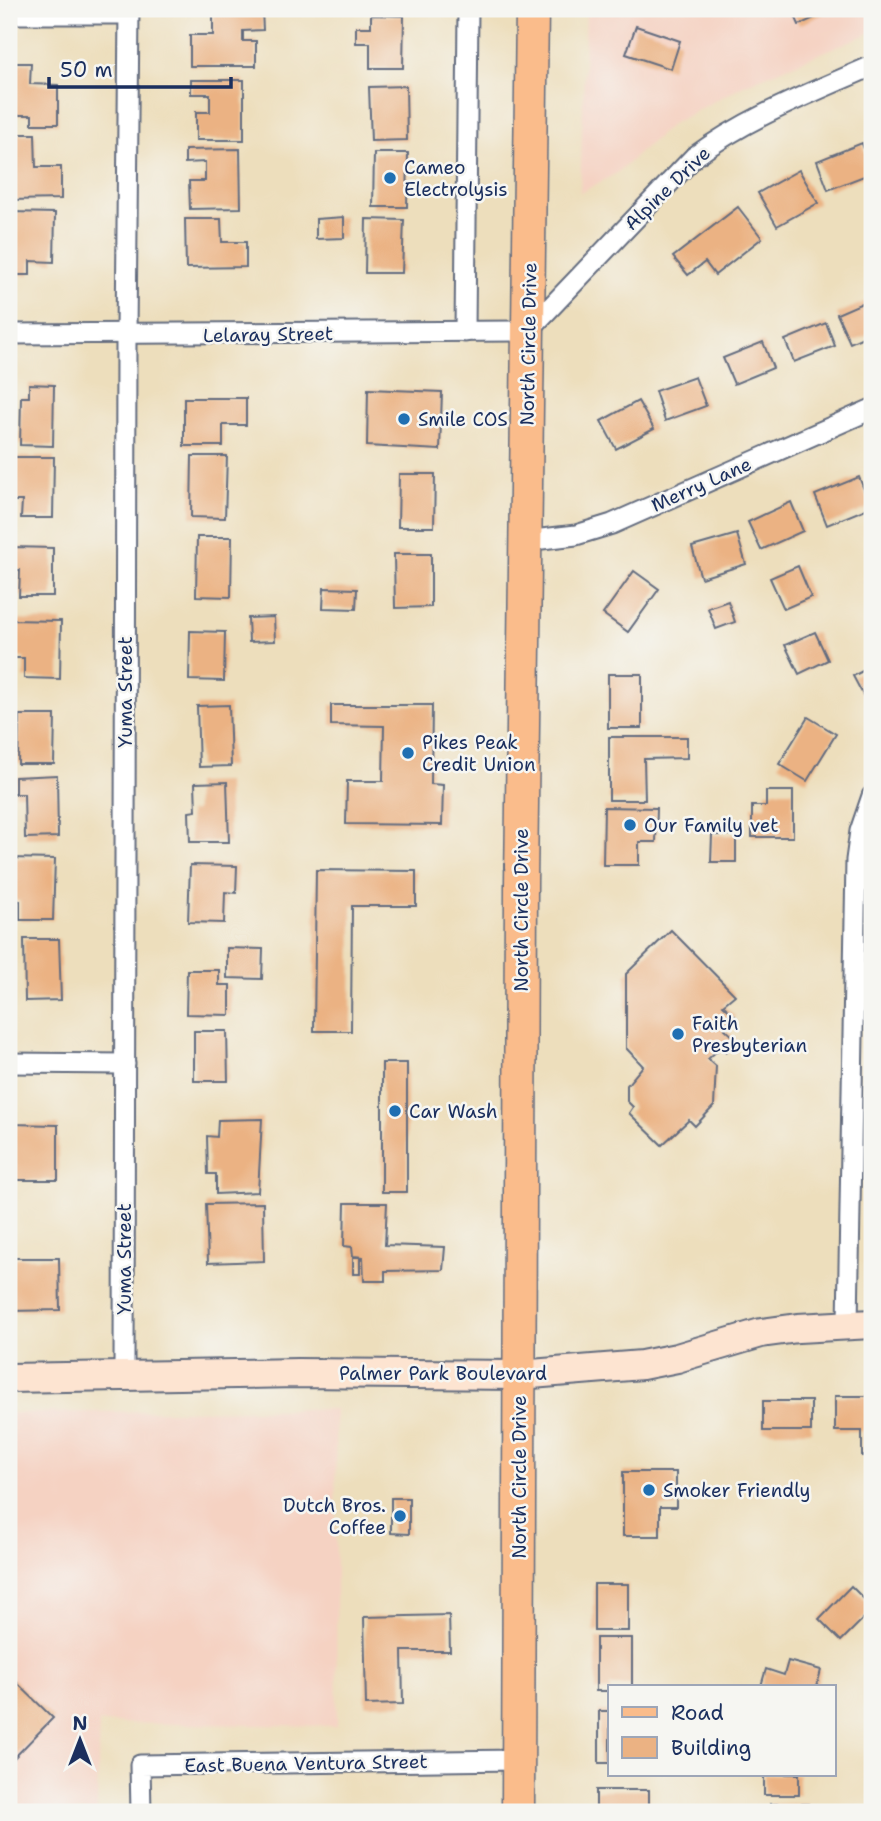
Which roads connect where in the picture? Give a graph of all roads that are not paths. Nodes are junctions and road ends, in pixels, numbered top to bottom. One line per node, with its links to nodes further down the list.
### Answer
1 (468, 9): 7 (street)
2 (532, 9): 6 (main road, North Circle Drive)
3 (129, 12): 4 (street); 9 (street, Yuma Street)
4 (9, 13)
5 (872, 66): 6 (street, Alpine Drive)
6 (528, 331): 7 (street, Lelaray Street); 11 (main road, North Circle Drive)
7 (465, 332): 9 (street, Lelaray Street)
8 (9, 334): 9 (street, Lelaray Street)
9 (126, 335): 14 (street, Yuma Street)
10 (872, 410): 11 (street, Merry Lane)
11 (525, 541): 16 (main road, North Circle Drive)
12 (872, 796): 15 (street)
13 (9, 1063): 14 (street)
14 (125, 1064): 17 (street, Yuma Street)
15 (860, 1324): 16 (main road, Palmer Park Boulevard)
16 (519, 1375): 17 (main road, Palmer Park Boulevard); 19 (main road, North Circle Drive)
17 (124, 1376): 18 (main road, Palmer Park Boulevard)
18 (9, 1378)
19 (519, 1760): 20 (street, East Buena Ventura Street); 21 (main road, North Circle Drive)
20 (141, 1812)
21 (518, 1812)

